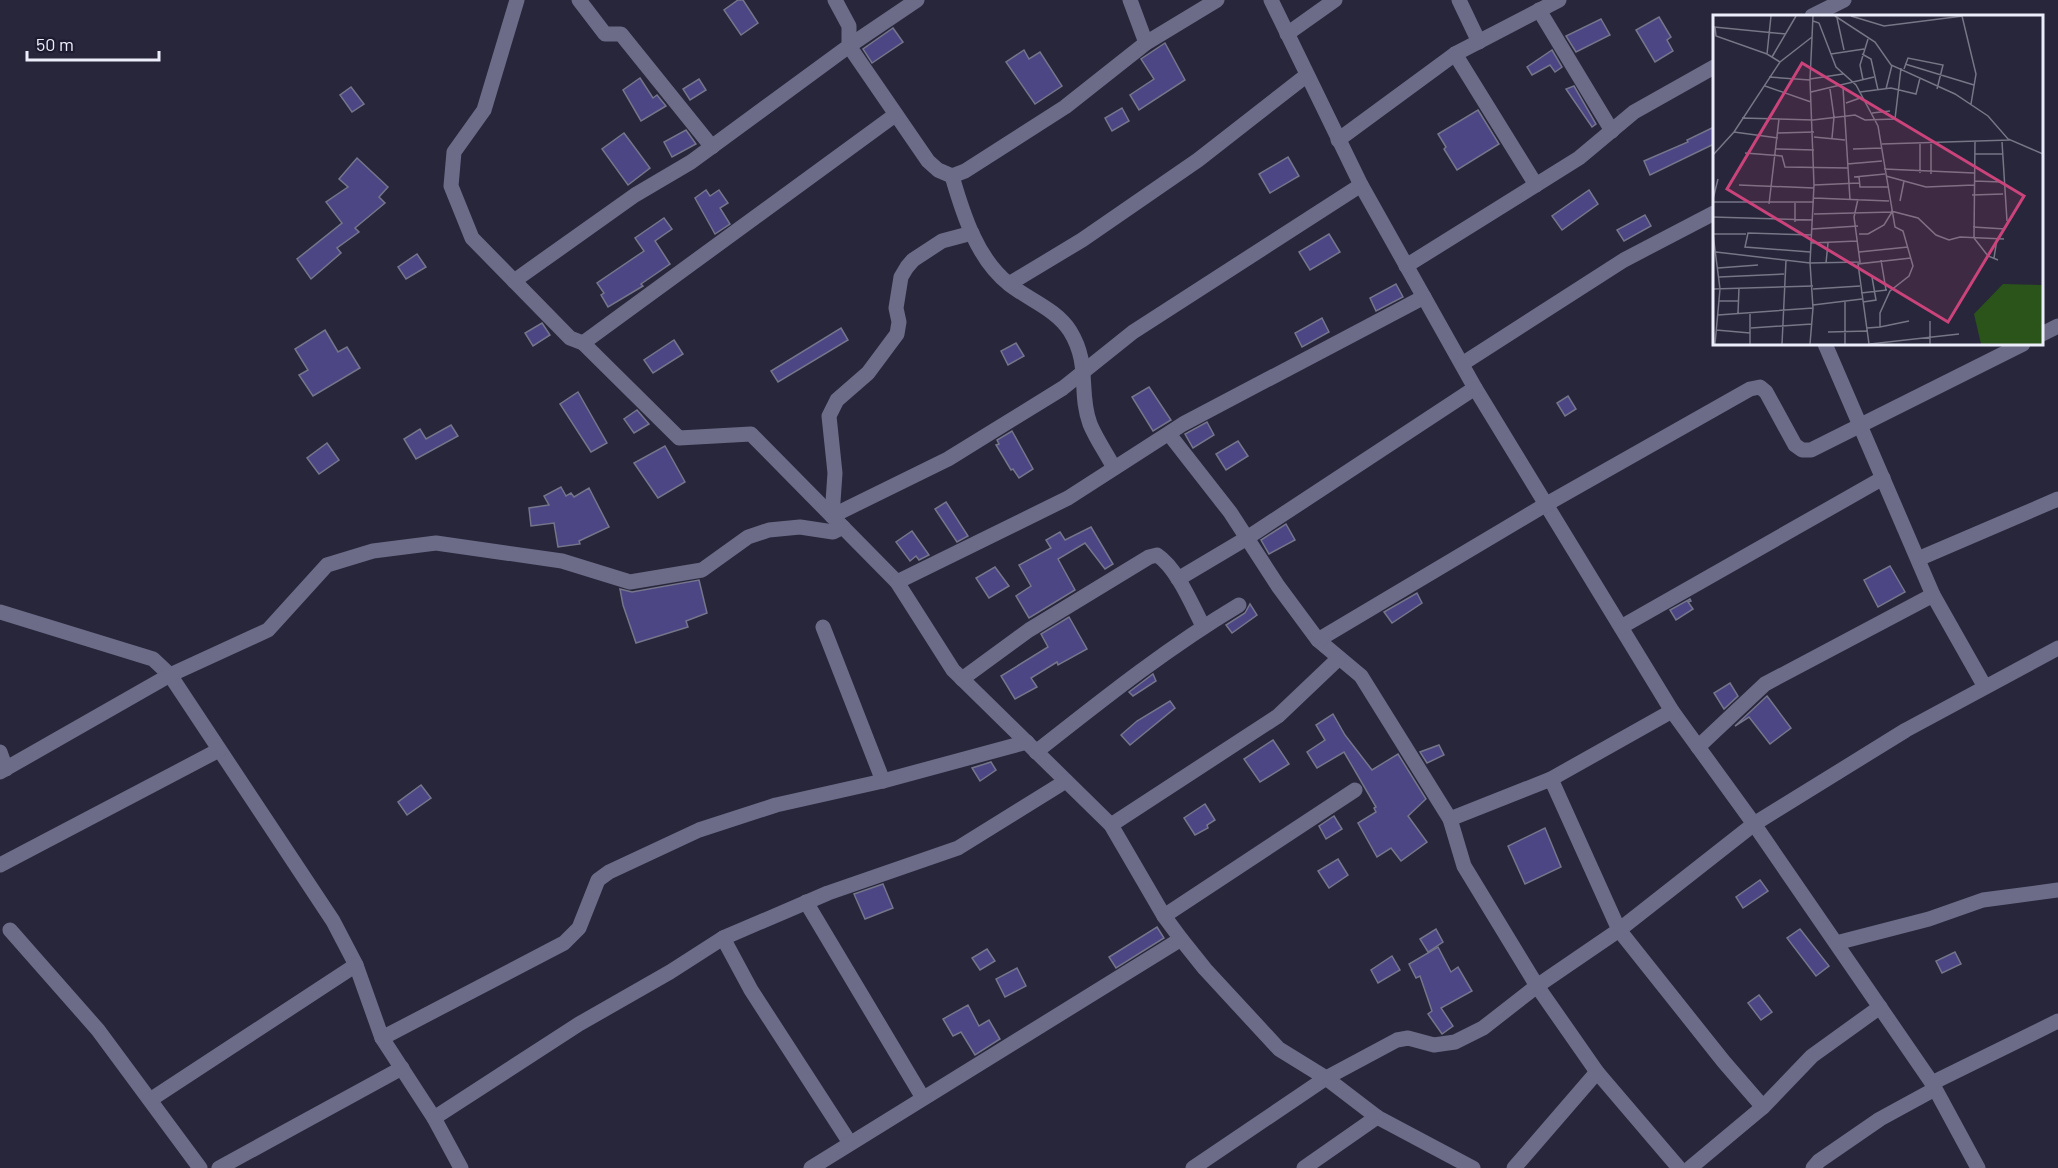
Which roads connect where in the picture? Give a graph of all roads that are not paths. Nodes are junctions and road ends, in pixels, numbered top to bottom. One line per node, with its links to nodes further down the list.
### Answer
1 (518, 0): 31 (street)
2 (579, 0): 24 (street)
3 (835, 0): 17 (street)
4 (917, 0): 17 (street)
5 (1130, 0): 16 (street)
6 (1217, 0): 16 (street)
7 (1271, 0): 14 (street)
8 (1335, 0): 14 (street)
9 (1459, 0): 15 (street)
10 (1558, 0): 12 (street)
11 (1844, 0): 13 (street)
12 (1539, 10): 15 (street); 22 (street)
13 (1814, 15)
14 (1287, 34): 20 (street)
15 (1479, 42): 18 (street)
16 (1146, 43): 25 (street)
17 (849, 46): 21 (street); 24 (street)
18 (1455, 54): 23 (street); 27 (street)
19 (1712, 74): 22 (street)
20 (1307, 75): 23 (street); 32 (street)
21 (895, 115): 25 (street); 36 (street)
22 (1612, 131): 27 (street)
23 (1338, 140): 26 (street)
24 (712, 147): 31 (street)
25 (952, 176): 29 (street)
26 (1361, 185): 30 (street); 40 (street)
27 (1536, 185): 30 (street)
28 (1713, 214): 39 (street)
29 (972, 233): 32 (street); 48 (street)
30 (1406, 266): 33 (street)
31 (514, 281): 36 (street)
32 (1008, 284): 40 (street)
33 (1424, 297): 39 (street); 43 (street)
34 (2058, 326): 35 (street)
35 (2043, 334)
36 (583, 343): 48 (street)
37 (1825, 345): 42 (street)
38 (2021, 345): 42 (street)
39 (1462, 364): 41 (street)
40 (1084, 372): 44 (street); 48 (street)
41 (1475, 388): 47 (street); 49 (street)
42 (1860, 424): 45 (street); 47 (street)
43 (1169, 434): 44 (street); 49 (street)
44 (1114, 468): 52 (street)
45 (1883, 478): 50 (street); 58 (street)
46 (2058, 499): 50 (street)
47 (1545, 505): 58 (street); 59 (street)
48 (838, 522): 52 (street); 62 (street)
49 (1246, 538): 51 (street); 59 (street)
50 (1918, 559): 53 (street)
51 (1178, 579): 56 (street); 63 (street)
52 (897, 582): 63 (street)
53 (1933, 595): 64 (street); 67 (street)
54 (1239, 604): 56 (street)
55 (0, 612): 62 (street)
56 (1203, 626): 66 (street)
57 (823, 627): 72 (street)
58 (1620, 627): 65 (street)
59 (1318, 640): 61 (street)
60 (2058, 648): 64 (street)
61 (1339, 658): 75 (street); 77 (street)
62 (170, 675): 68 (street); 70 (street)
63 (962, 679): 66 (street)
64 (1986, 687): 76 (street)
65 (1672, 711): 67 (street); 71 (street)
66 (1031, 747): 72 (street); 73 (street)
67 (1698, 747): 76 (street)
68 (219, 750): 78 (street); 87 (street)
69 (0, 752): 70 (street)
70 (3, 770)
71 (1551, 779): 75 (street); 83 (street)
72 (883, 781): 91 (street)
73 (1066, 781): 77 (street); 80 (street)
74 (1355, 790): 81 (street)
75 (1450, 819): 88 (street)
76 (1754, 824): 83 (street); 86 (street)
77 (1111, 825): 81 (street)
78 (0, 866)
79 (2058, 890): 86 (street)
80 (806, 902): 84 (street); 96 (street)
81 (1164, 916): 85 (street)
82 (10, 930): 97 (street)
83 (1619, 930): 88 (street); 98 (street)
84 (723, 938): 100 (street); 101 (street)
85 (1181, 939): 94 (street); 96 (street)
86 (1836, 943): 89 (street)
87 (356, 965): 91 (street); 97 (street)
88 (1537, 986): 93 (street); 94 (street)
89 (1880, 1007): 95 (street); 98 (street)
90 (2058, 1021): 95 (street)
91 (382, 1038): 92 (street)
92 (402, 1068): 100 (street); 103 (street)
93 (1597, 1072): 109 (street); 110 (street)
94 (1326, 1078): 99 (street); 106 (street)
95 (1933, 1086): 112 (street); 113 (street)
96 (923, 1098): 101 (street)
97 (150, 1100): 102 (street)
98 (1763, 1107): 111 (street)
99 (1377, 1117): 107 (street); 108 (street)
100 (434, 1118): 104 (street)
101 (850, 1143): 105 (street)
102 (200, 1168)
103 (219, 1168)
104 (461, 1168)
105 (811, 1168)
106 (1193, 1168)
107 (1304, 1168)
108 (1473, 1168)
109 (1514, 1168)
110 (1679, 1168)
111 (1690, 1168)
112 (1813, 1168)
113 (1978, 1168)

